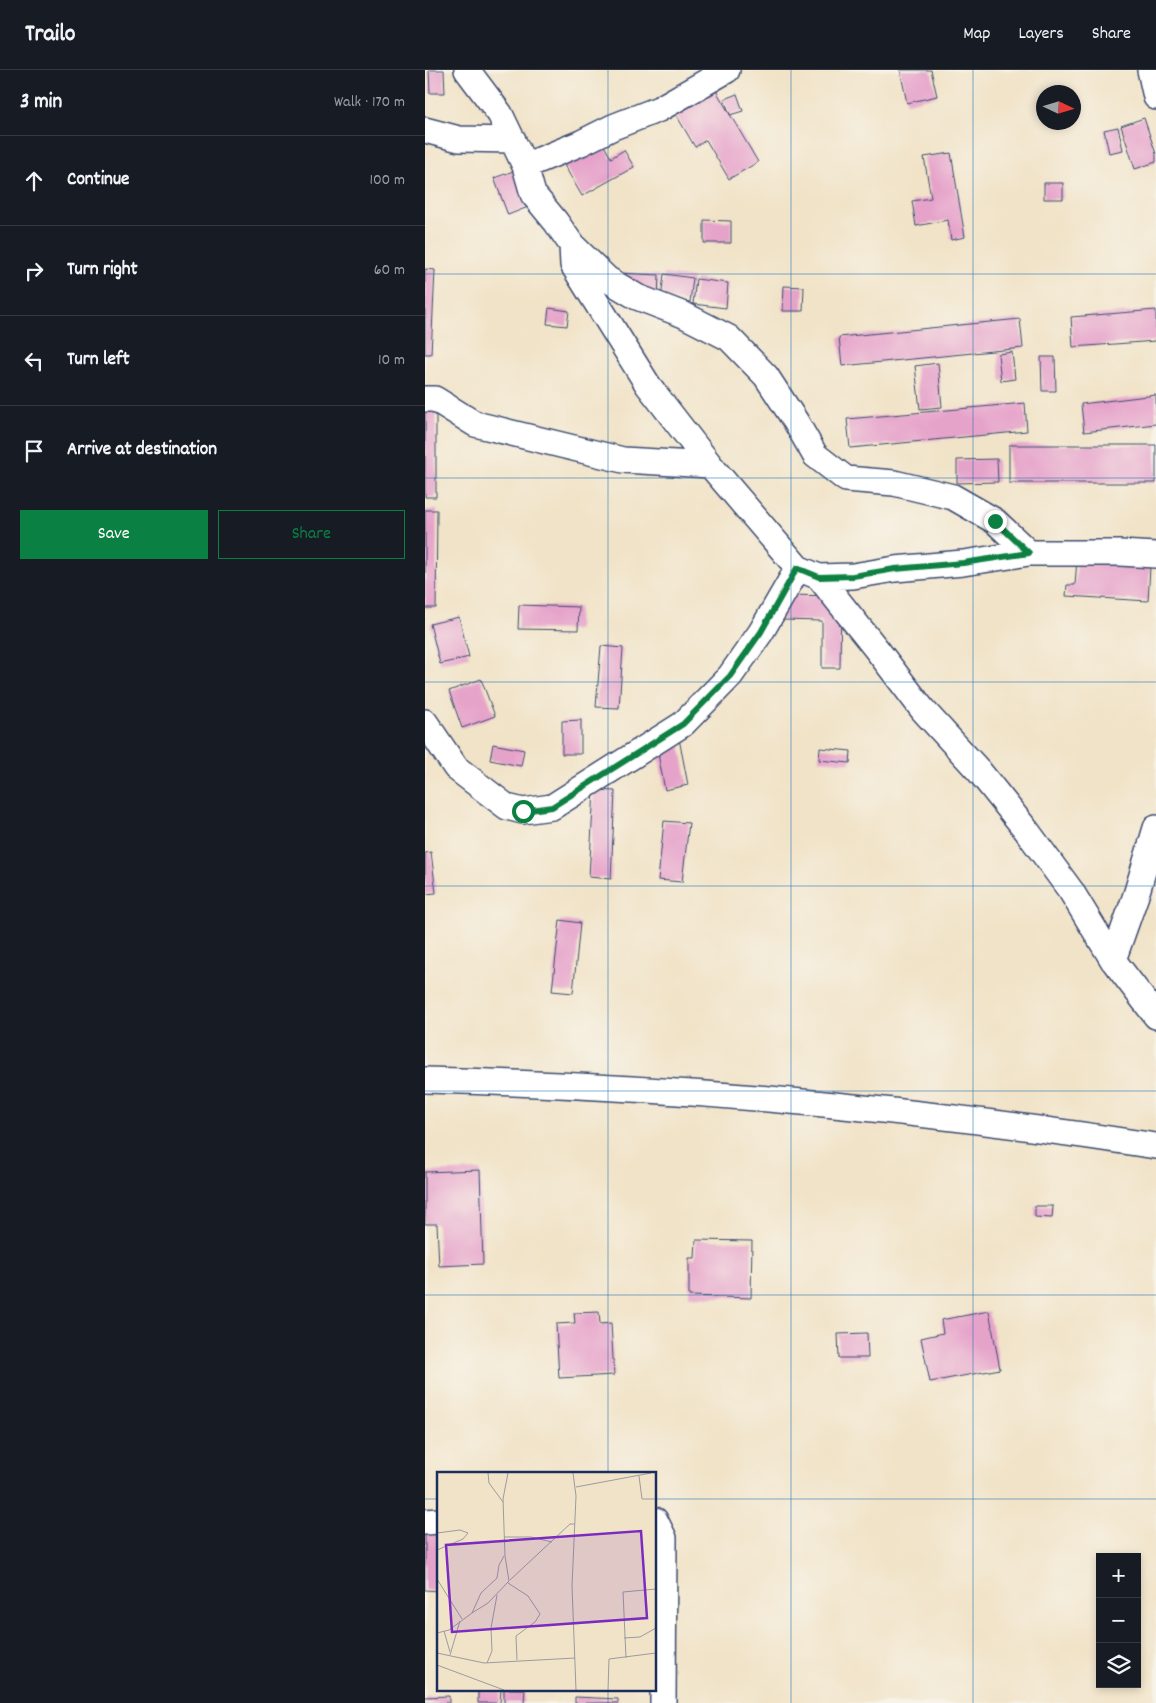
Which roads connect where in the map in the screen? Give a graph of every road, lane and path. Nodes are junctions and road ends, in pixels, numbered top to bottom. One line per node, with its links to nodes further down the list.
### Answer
1 (467, 70): 6 (street)
2 (727, 70): 7 (street)
3 (1149, 70): 4 (street)
4 (1156, 97)
5 (425, 130): 6 (street)
6 (513, 140): 7 (street)
7 (525, 166): 8 (street)
8 (571, 246): 10 (street); 11 (street)
9 (425, 399): 10 (street)
10 (710, 465): 13 (street)
11 (1029, 553): 12 (street); 13 (street)
12 (1156, 555)
13 (808, 573): 14 (street); 16 (street)
14 (425, 722)
15 (1156, 828): 16 (street)
16 (1113, 960): 17 (street)
17 (1156, 1016)
18 (425, 1080): 19 (street)
19 (1156, 1146)
20 (656, 1522): 21 (street)
21 (663, 1703)

